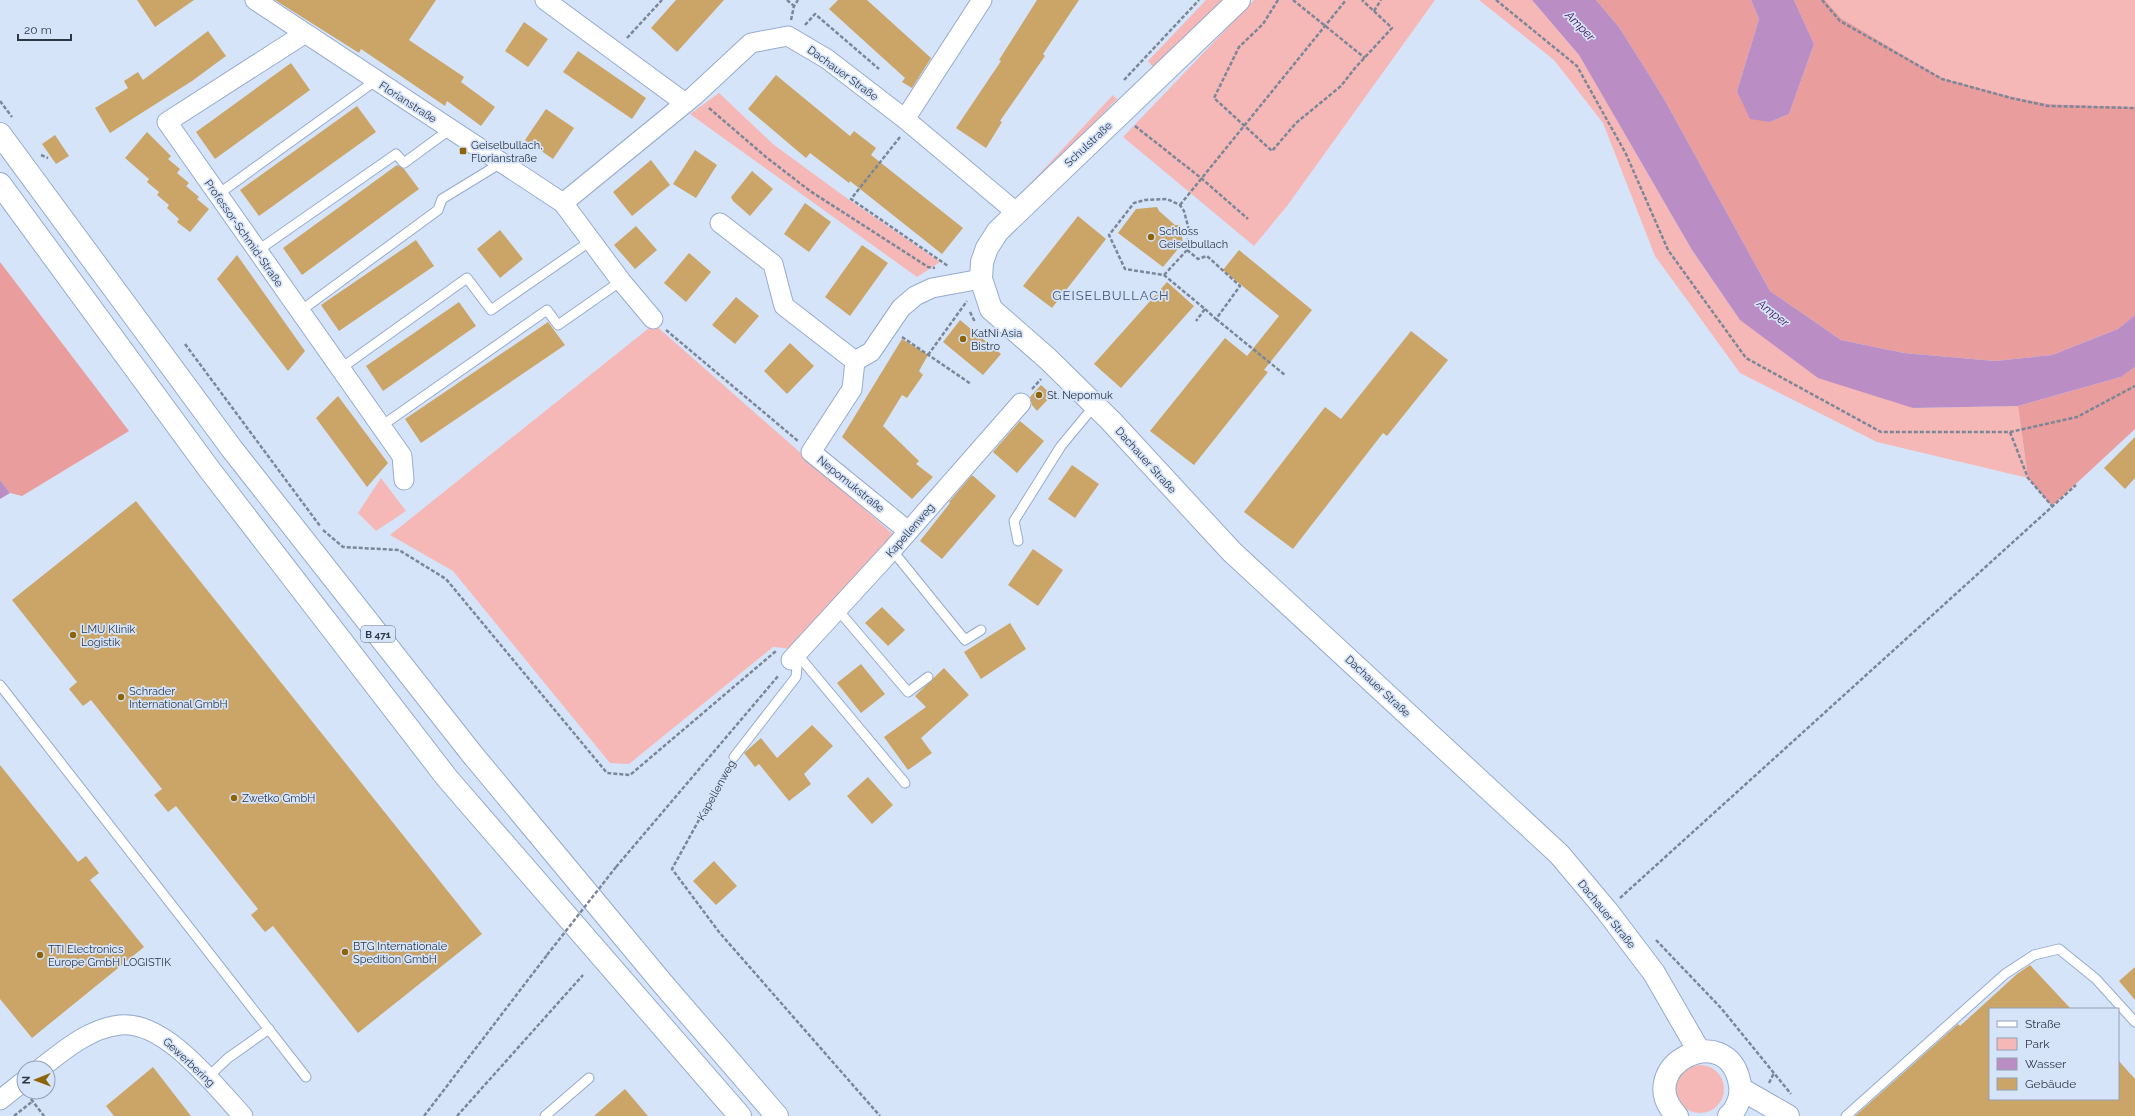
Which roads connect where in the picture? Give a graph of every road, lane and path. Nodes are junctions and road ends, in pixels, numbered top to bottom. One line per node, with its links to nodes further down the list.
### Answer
1 (255, 0): 18 (street, Florianstraße)
2 (545, 0): 20 (street)
3 (662, 0): 20 (path)
4 (787, 0): 15 (path)
5 (982, 0): 27 (street)
6 (1199, 0): 21 (path)
7 (1238, 0): 38 (main road, Schulstraße)
8 (1278, 0): 29 (path)
9 (1293, 0): 17 (path)
10 (1346, 0): 17 (path)
11 (1362, 0): 16 (path)
12 (1381, 0): 16 (path)
13 (1496, 0): 67 (path)
14 (1822, 0): 26 (path)
15 (794, 6)
16 (1374, 11): 22 (path)
17 (1325, 26): 22 (path); 29 (path)
18 (304, 34): 24 (street, Florianstraße); 35 (street, Professor-Schmid-Straße)
19 (794, 39): 23 (path); 25 (street); 27 (street, Dachauer Straße)
20 (614, 51): 25 (street)
21 (1147, 56)
22 (1365, 58): 29 (path)
23 (879, 69)
24 (375, 81): 30 (street, Florianstraße); 35 (lane)
25 (689, 100): 36 (street); 44 (path)
26 (2135, 108)
27 (908, 121): 38 (street, Dachauer Straße); 45 (path)
28 (1132, 124): 33 (path)
29 (1244, 125): 33 (path)
30 (450, 130): 32 (street, Florianstraße); 43 (lane)
31 (0, 134): 105 (main road, B 471)
32 (501, 163): 36 (street, Florianstraße); 52 (lane)
33 (1202, 178): 37 (path); 39 (path)
34 (0, 184): 104 (main road, B 471)
35 (216, 195): 43 (street, Professor-Schmid-Straße)
36 (562, 203): 41 (street, Florianstraße)
37 (1180, 205): 42 (path); 46 (path)
38 (1016, 213): 47 (main road, Schulstraße)
39 (1248, 219)
40 (720, 223): 59 (street)
41 (592, 240): 48 (street, Florianstraße); 60 (lane)
42 (1187, 250): 46 (path); 53 (path)
43 (257, 251): 52 (street, Professor-Schmid-Straße)
44 (928, 267)
45 (951, 269)
46 (1164, 275): 51 (path)
47 (981, 279): 50 (main road, Schulstraße); 56 (street)
48 (621, 281): 54 (street, Florianstraße); 66 (lane)
49 (967, 301): 58 (path)
50 (991, 309): 65 (main road, Dachauer Straße)
51 (1205, 309): 53 (path); 55 (path)
52 (299, 312): 60 (street, Professor-Schmid-Straße)
53 (1216, 318): 61 (path)
54 (653, 319): 68 (path)
55 (1196, 321)
56 (888, 328): 58 (path); 59 (street)
57 (185, 344): 77 (path)
58 (928, 355): 62 (path)
59 (855, 361): 68 (street, Nepomukstraße)
60 (340, 369): 66 (street, Professor-Schmid-Straße)
61 (1285, 375)
62 (971, 384)
63 (2135, 386): 67 (path)
64 (1021, 403): 72 (street, Kapellenweg)
65 (1095, 405): 73 (lane); 82 (main road, Dachauer Straße)
66 (380, 427): 69 (street, Professor-Schmid-Straße)
67 (2010, 432): 71 (path)
68 (811, 452): 72 (street, Nepomukstraße)
69 (404, 480)
70 (2076, 485): 71 (path)
71 (2052, 506): 82 (path)
72 (908, 531): 74 (street, Kapellenweg)
73 (1018, 541)
74 (892, 550): 75 (street, Kapellenweg); 76 (lane)
75 (838, 610): 77 (street, Kapellenweg); 78 (lane)
76 (980, 630)
77 (795, 657): 80 (lane, Kapellenweg); 81 (lane); 101 (path, bridge)
78 (928, 677)
79 (0, 685): 86 (lane)
80 (734, 757): 106 (path, Kapellenweg)
81 (905, 783)
82 (1607, 911): 87 (main road, Dachauer Straße)
83 (1650, 934): 96 (path)
84 (583, 975): 102 (path)
85 (2135, 1022): 108 (lane)
86 (269, 1029): 89 (lane); 90 (lane)
87 (1690, 1054): 92 (main road); 107 (main road)
88 (52, 1060): 89 (street, Gewerbering)
89 (208, 1077): 100 (street, Gewerbering)
90 (306, 1077)
91 (589, 1078): 103 (lane)
92 (1741, 1089): 96 (main road); 97 (main road)
93 (16, 1093): 94 (street)
94 (0, 1100)
95 (33, 1102): 98 (path); 99 (path)
96 (1792, 1108)
97 (1735, 1115)
98 (14, 1116)
99 (44, 1116)
100 (243, 1116)
101 (424, 1116)
102 (457, 1116)
103 (545, 1116)
104 (740, 1116)
105 (777, 1116)
106 (880, 1116)
107 (1677, 1116)
108 (1846, 1116)

